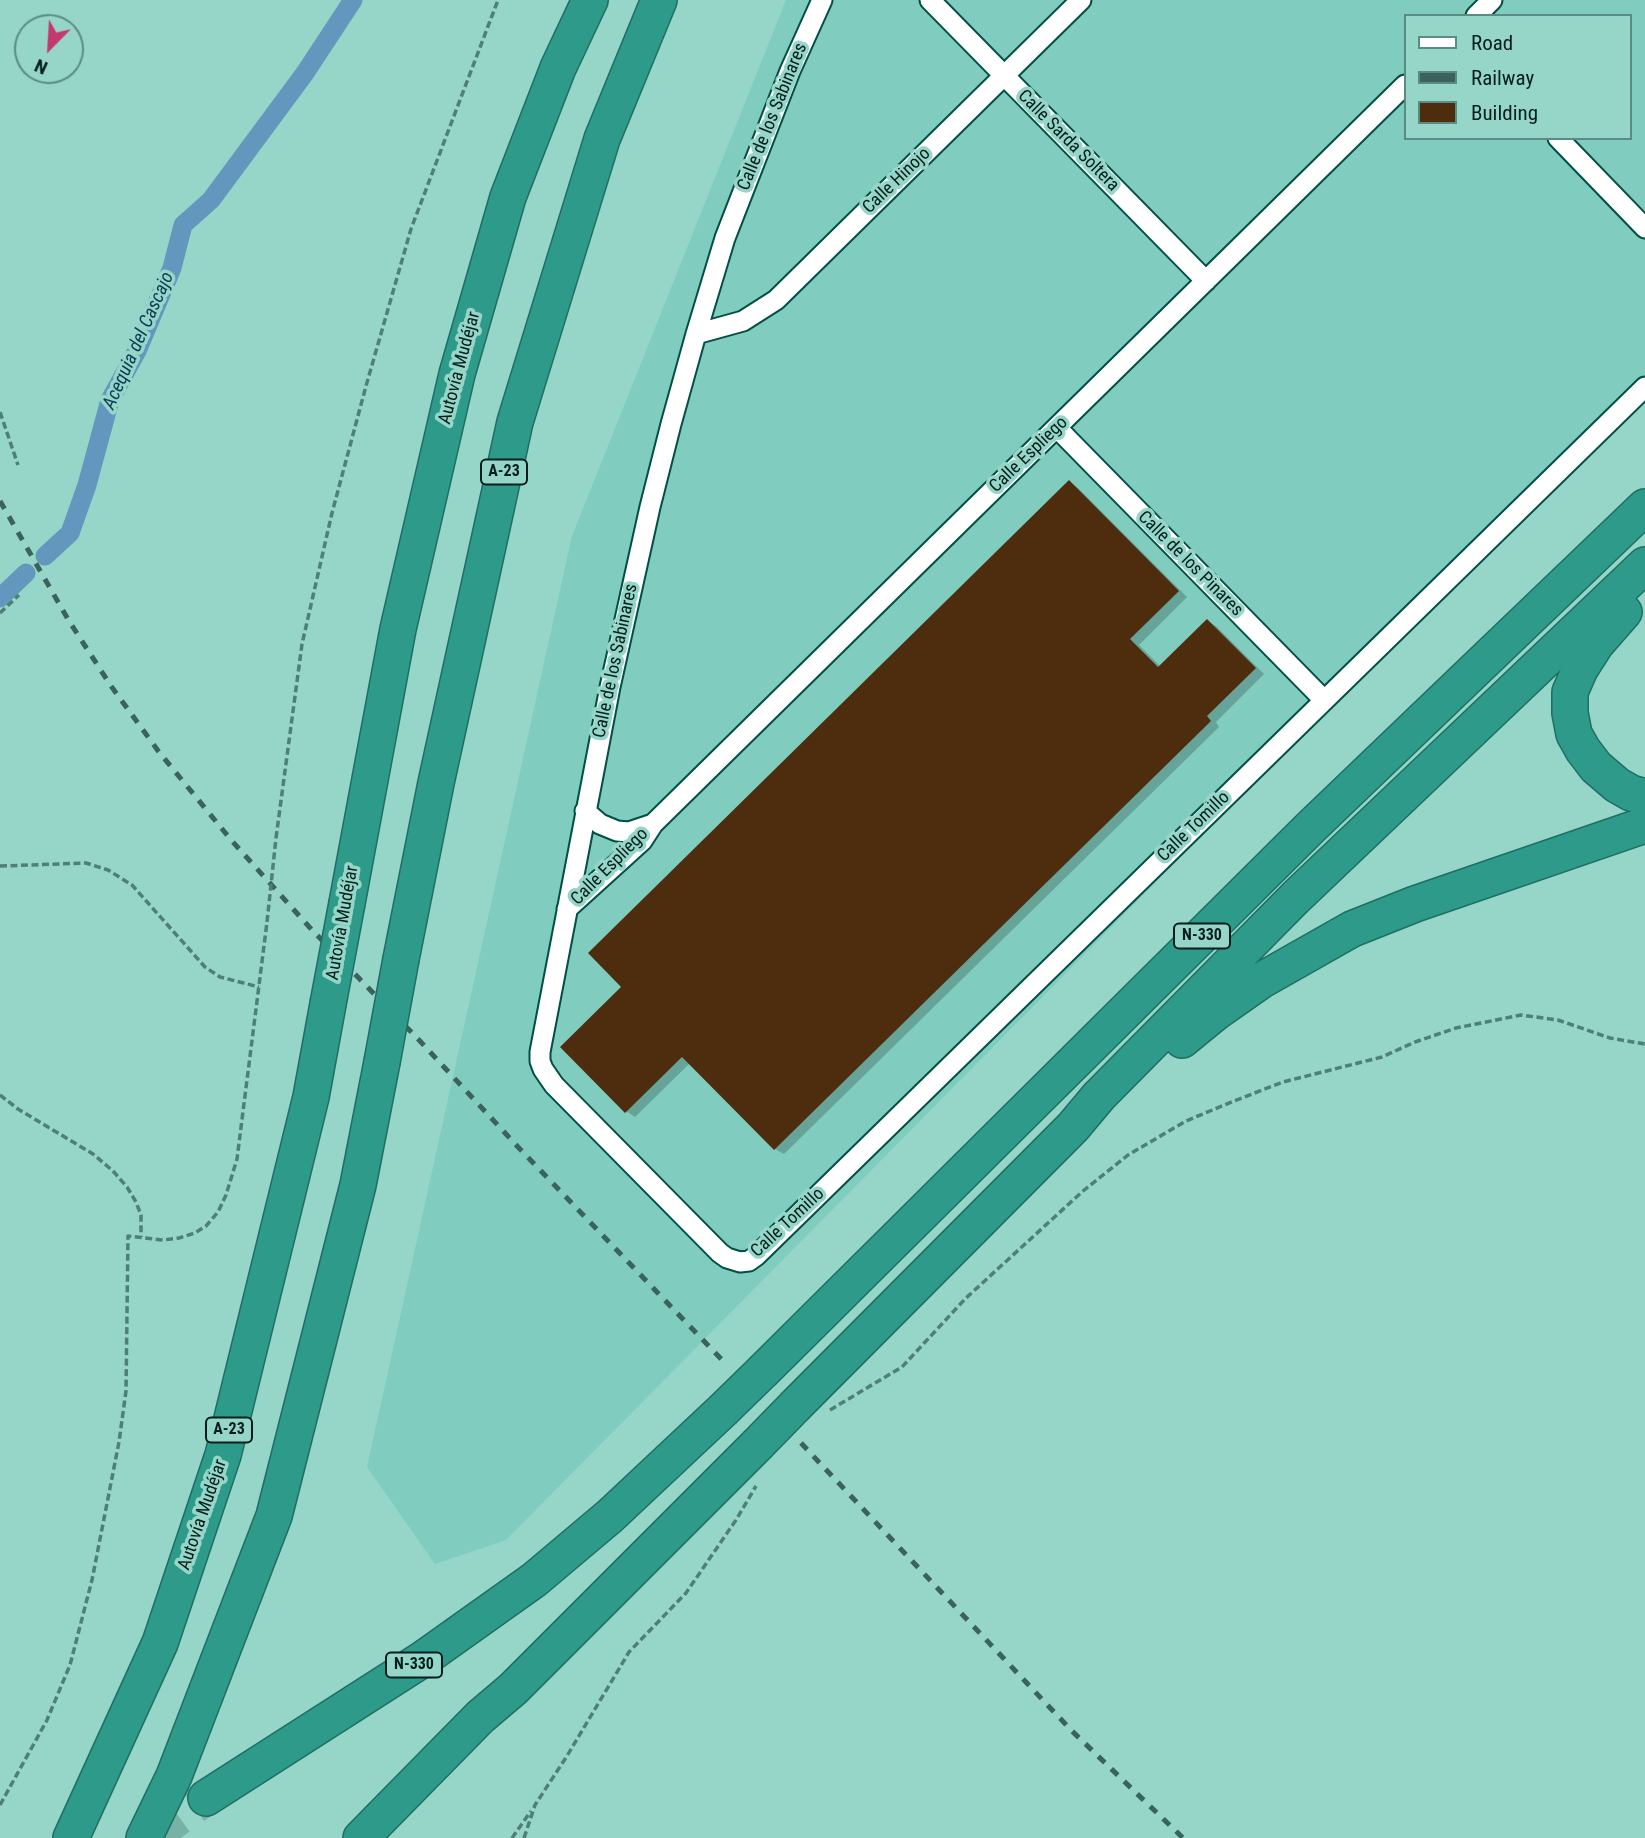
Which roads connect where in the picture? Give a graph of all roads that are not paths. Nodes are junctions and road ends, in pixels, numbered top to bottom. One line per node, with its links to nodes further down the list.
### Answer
1 (590, 0): 29 (highway, Autovía Mudéjar / A-23, bridge)
2 (659, 0): 30 (highway, A-23, bridge)
3 (822, 0): 13 (street, Calle de los Sabinares)
4 (930, 0): 8 (street, Calle Sarda Soltera)
5 (1081, 0): 8 (street, Calle Hinojo)
6 (1492, 0): 7 (street)
7 (1478, 14)
8 (1004, 76): 12 (street, Calle Sarda Soltera); 13 (street, Calle Hinojo)
9 (1404, 86): 12 (street, Calle Espliego)
10 (1560, 140): 11 (street)
11 (1645, 228)
12 (1206, 281): 15 (street, Calle Espliego)
13 (696, 334): 21 (street, Calle de los Sabinares)
14 (1645, 387): 19 (street, Calle Tomillo)
15 (1057, 428): 19 (street, Calle de los Pinares); 22 (street, Calle Espliego)
16 (1645, 507): 28 (highway, N-330, bridge)
17 (1645, 565): 25 (highway, N-330)
18 (1645, 589): 20 (highway)
19 (1324, 699): 26 (street, Calle Tomillo)
20 (1645, 797)
21 (585, 811): 22 (street, Calle Espliego); 24 (street, Calle de los Sabinares)
22 (653, 824): 24 (street, Calle Espliego)
23 (1645, 825): 25 (highway)
24 (567, 909): 26 (street, Calle de los Sabinares)
25 (1073, 1127): 27 (highway, N-330, bridge)
26 (740, 1262)
27 (513, 1689): 31 (highway, N-330); 32 (highway)
28 (206, 1798)
29 (71, 1838)
30 (144, 1838)
31 (361, 1838)
32 (389, 1838)

